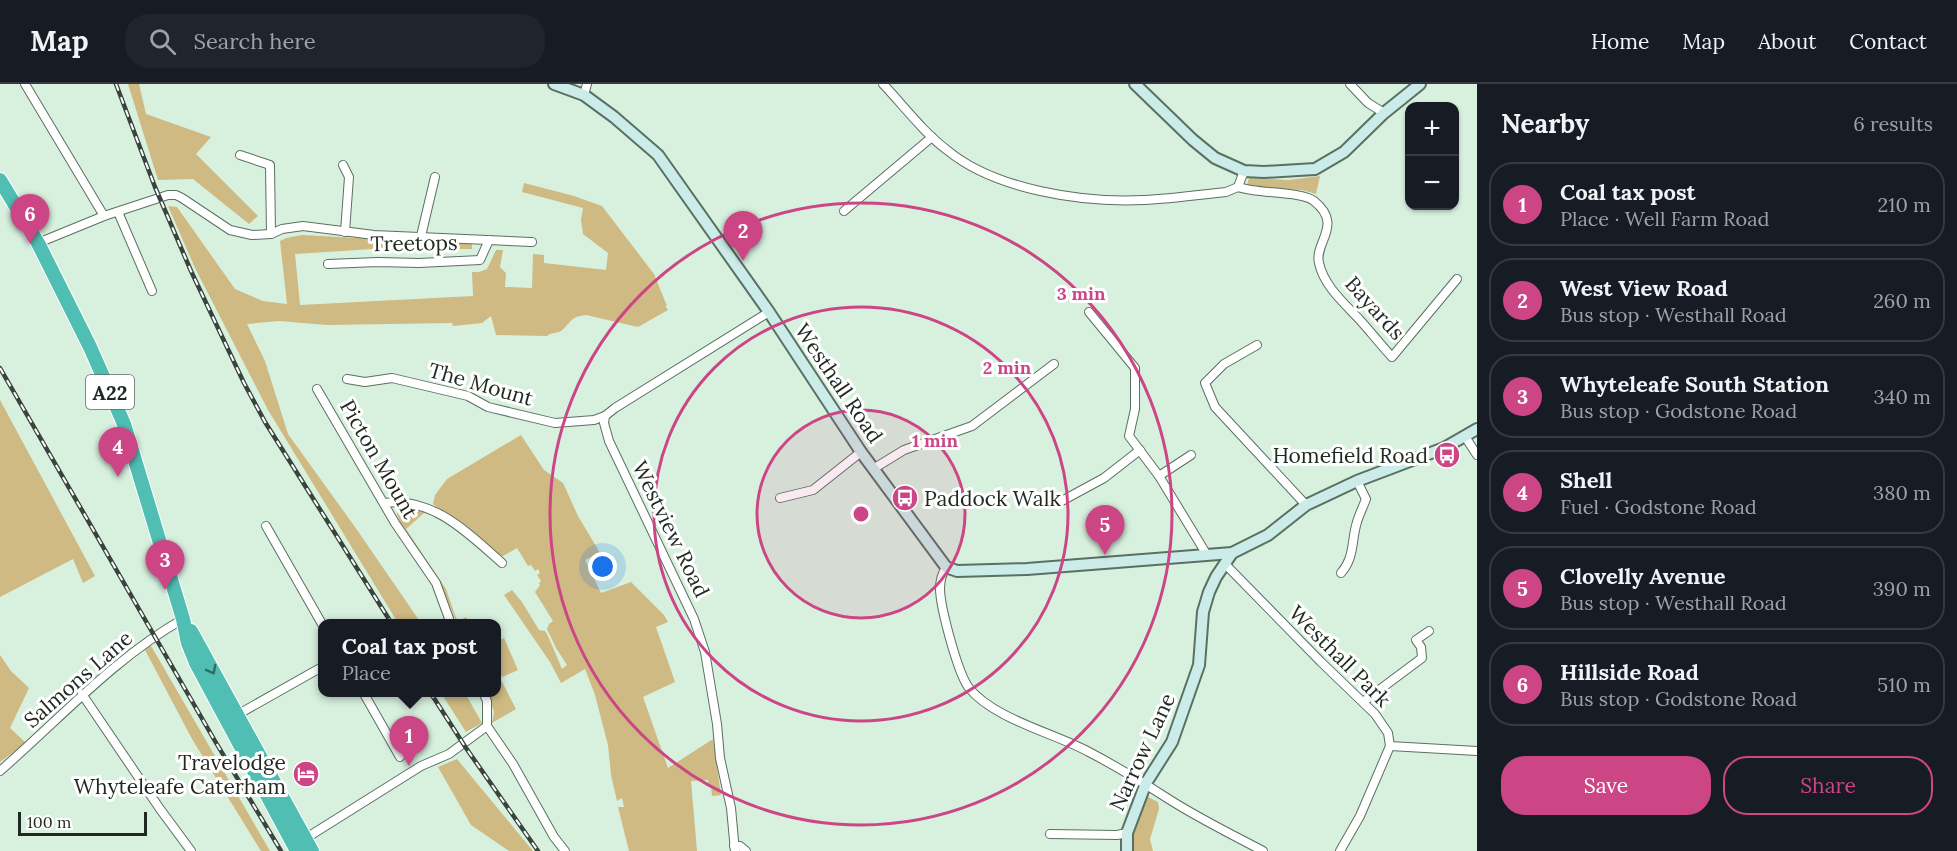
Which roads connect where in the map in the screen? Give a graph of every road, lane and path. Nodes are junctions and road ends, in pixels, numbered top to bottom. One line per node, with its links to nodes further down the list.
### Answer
1 (25, 84): 19 (street)
2 (554, 84): 8 (street, Westhall Road)
3 (587, 84): 8 (street)
4 (883, 84): 10 (street)
5 (1135, 84): 13 (street)
6 (1350, 84): 9 (street)
7 (1420, 84): 9 (street)
8 (584, 95): 29 (street, Westhall Road)
9 (1384, 113): 13 (street)
10 (932, 136): 16 (street); 17 (street)
11 (240, 155): 21 (street)
12 (343, 165): 20 (street)
13 (1244, 171): 16 (street)
14 (435, 177): 22 (street)
15 (0, 180): 25 (highway, A22)
16 (1238, 187): 27 (street, Bayards)
17 (844, 211)
18 (118, 212): 19 (street); 21 (street); 28 (street)
19 (104, 216): 25 (street)
20 (345, 232): 21 (street); 22 (street)
21 (272, 234)
22 (421, 236): 23 (street)
23 (489, 240): 24 (street); 26 (street, Treetops)
24 (532, 242)
25 (38, 243): 56 (highway, A22)
26 (328, 264)
27 (1457, 279)
28 (152, 291)
29 (769, 312): 35 (street); 39 (street, Westhall Road)
30 (1089, 312): 38 (street)
31 (1257, 345): 48 (street)
32 (1054, 364): 42 (street)
33 (347, 379): 35 (street, The Mount)
34 (317, 389): 46 (street, Picton Mount)
35 (605, 416): 75 (street, Westview Road)
36 (1477, 429): 37 (street)
37 (1466, 438): 41 (street); 44 (street)
38 (1140, 450): 43 (street); 47 (street)
39 (861, 452): 42 (street, Westhall Road); 45 (street)
40 (1191, 455): 43 (street)
41 (1477, 455)
42 (873, 469): 54 (street, Westhall Road)
43 (1159, 476): 51 (street)
44 (1357, 481): 48 (street); 55 (street)
45 (780, 498)
46 (384, 503): 52 (street); 58 (street, Picton Mount)
47 (1058, 503)
48 (1306, 505): 50 (street)
49 (266, 526): 57 (street)
50 (1232, 554): 51 (street); 53 (street, Narrow Lane)
51 (1207, 555): 54 (street)
52 (502, 562)
53 (1225, 564): 64 (street, Westhall Park); 71 (street, Narrow Lane)
54 (946, 567): 71 (street)
55 (1341, 573)
56 (183, 619): 61 (street, Salmons Lane); 65 (highway, A22)
57 (319, 619)
58 (449, 619)
59 (1429, 631): 64 (street)
60 (318, 669): 65 (street)
61 (82, 694): 70 (street, Salmons Lane); 76 (street)
62 (365, 697): 69 (street)
63 (485, 697): 66 (street)
64 (1363, 702): 67 (street, Westhall Park)
65 (231, 718): 74 (highway, A22)
66 (487, 726): 74 (street); 77 (street)
67 (1390, 746): 68 (street); 81 (street)
68 (1477, 751)
69 (400, 757)
70 (0, 771)
71 (1146, 783): 72 (street, Narrow Lane); 80 (street)
72 (1127, 833): 73 (street); 79 (street)
73 (1050, 834)
74 (302, 847)
75 (734, 849): 78 (street)
76 (191, 851)
77 (565, 851)
78 (746, 851)
79 (1127, 851)
80 (1263, 851)
81 (1340, 851)

